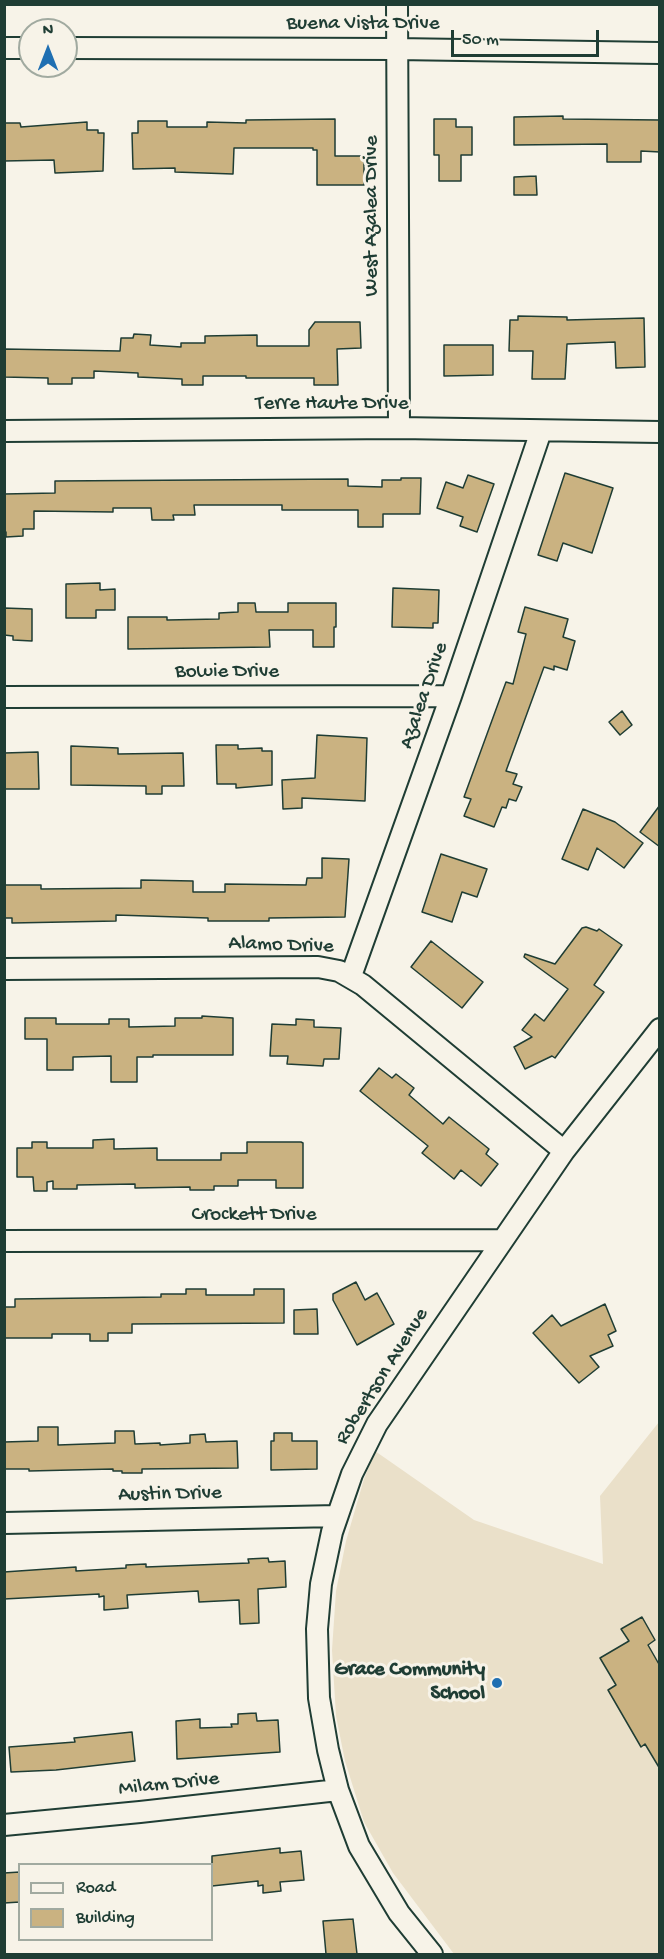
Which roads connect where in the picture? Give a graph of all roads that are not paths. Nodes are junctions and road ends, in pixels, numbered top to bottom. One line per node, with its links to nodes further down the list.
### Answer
1 (397, 4): 3 (street, West Azalea Drive)
2 (78, 48): 3 (street, Buena Vista Drive)
3 (397, 49): 4 (street, Buena Vista Drive); 5 (street, West Azalea Drive)
4 (660, 53)
5 (399, 428): 6 (street, Terre Haute Drive); 7 (street, Terre Haute Drive)
6 (4, 431)
7 (541, 431): 8 (street, Terre Haute Drive); 9 (street, Azalea Drive)
8 (660, 432)
9 (451, 696): 10 (street, Bowie Drive); 12 (street, Azalea Drive)
10 (4, 697)
11 (4, 969): 12 (street, Alamo Drive)
12 (351, 976): 14 (street, Alamo Drive)
13 (660, 1029): 14 (street, Robertson Avenue)
14 (564, 1151): 15 (street, Robertson Avenue)
15 (503, 1240): 16 (street, Crockett Drive); 17 (street, Robertson Avenue)
16 (4, 1241)
17 (337, 1516): 18 (street, Austin Drive); 19 (street, Robertson Avenue)
18 (4, 1523)
19 (338, 1790): 20 (street, Milam Drive); 21 (street, Robertson Avenue)
20 (4, 1825)
21 (432, 1954)

